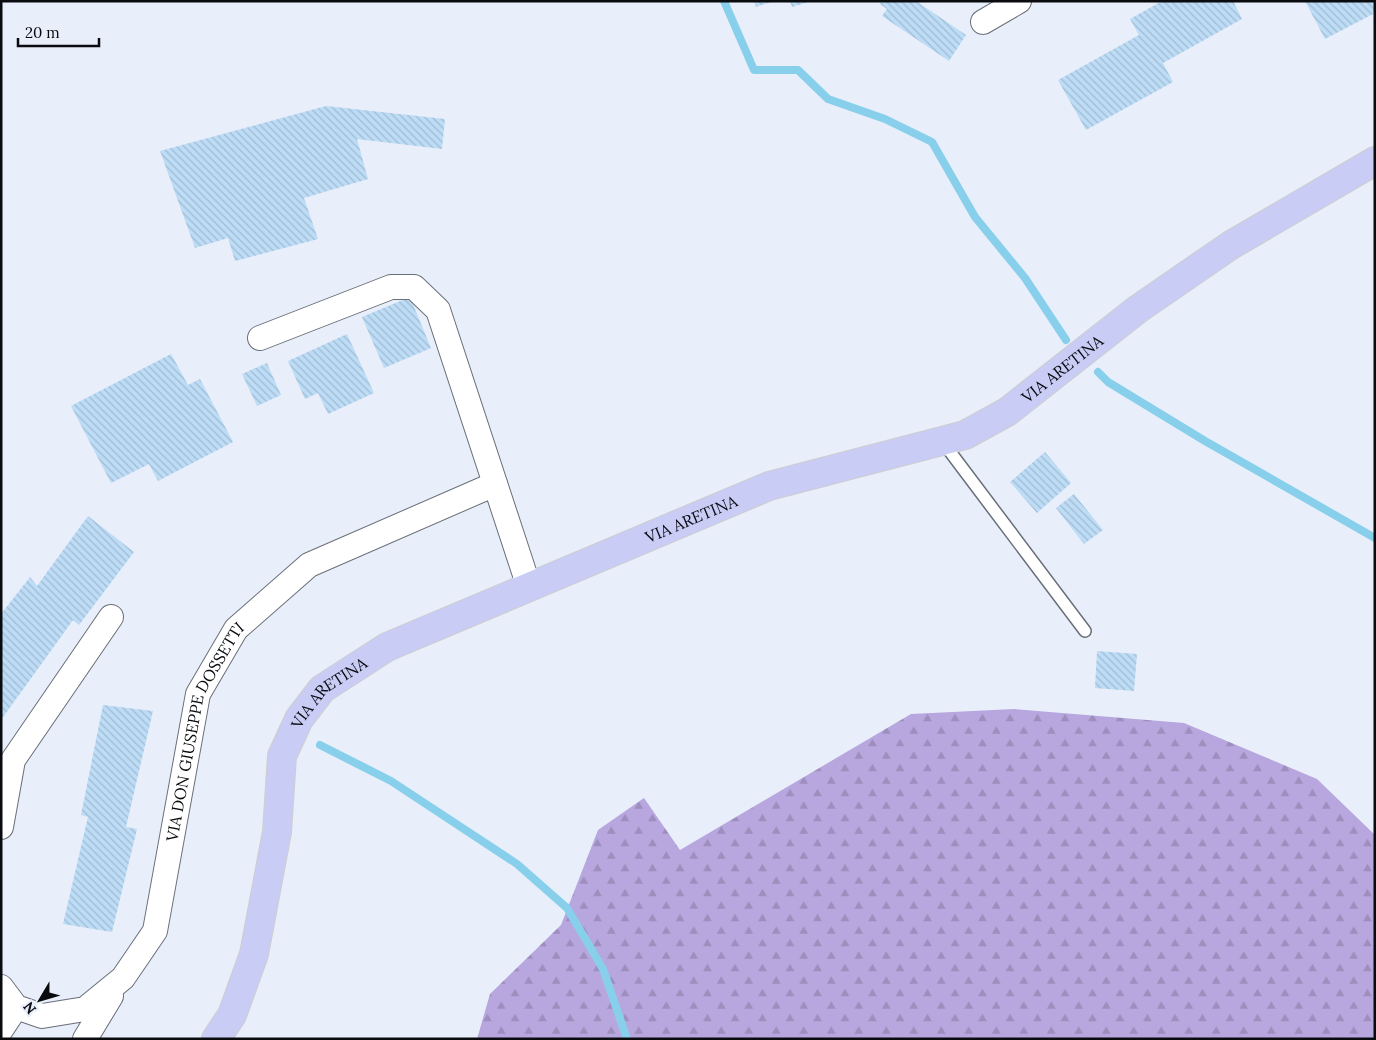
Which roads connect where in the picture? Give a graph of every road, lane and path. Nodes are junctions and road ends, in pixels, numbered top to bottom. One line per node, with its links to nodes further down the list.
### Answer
1 (1019, 1): 2 (street)
2 (983, 22)
3 (1375, 161): 5 (main road, VIA ARETINA)
4 (260, 338): 6 (street)
5 (942, 441): 7 (main road, VIA ARETINA); 9 (lane)
6 (495, 484): 7 (street); 11 (street, VIA DON GIUSEPPE DOSSETTI)
7 (529, 588): 16 (main road, VIA ARETINA)
8 (111, 617): 10 (street)
9 (1085, 631)
10 (1, 827)
11 (123, 978): 13 (street, VIA DON GIUSEPPE DOSSETTI); 15 (street)
12 (1, 987): 13 (street)
13 (16, 1007): 14 (street)
14 (1, 1030)
15 (85, 1039)
16 (216, 1039)

